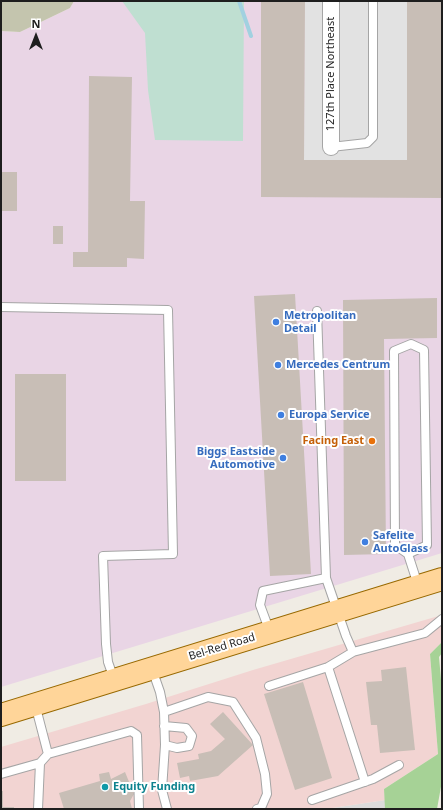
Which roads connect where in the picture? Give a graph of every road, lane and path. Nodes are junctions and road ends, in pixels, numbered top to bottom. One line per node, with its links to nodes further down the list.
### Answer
1 (331, 1): 3 (street, 127th Place Northeast)
2 (373, 1): 3 (lane)
3 (331, 147)
4 (1, 307): 16 (lane)
5 (317, 311): 7 (lane)
6 (408, 554): 6 (lane); 9 (lane)
7 (326, 578): 10 (lane); 12 (lane)
8 (442, 579): 9 (main road, Bel-Red Road)
9 (418, 586): 10 (main road, Bel-Red Road)
10 (338, 611): 12 (main road, Bel-Red Road); 13 (lane)
11 (442, 619): 13 (lane)
12 (270, 632): 15 (main road, Bel-Red Road)
13 (353, 652): 14 (lane)
14 (328, 667): 17 (lane); 27 (lane)
15 (152, 669): 16 (main road, Bel-Red Road); 19 (lane)
16 (114, 680): 18 (main road, Bel-Red Road)
17 (270, 686)
18 (35, 704): 20 (main road, Bel-Red Road); 23 (lane)
19 (164, 712): 21 (lane); 32 (lane)
20 (1, 715)
21 (164, 726): 22 (lane); 22 (lane)
22 (165, 745): 31 (lane)
23 (48, 754): 24 (lane); 30 (lane)
24 (40, 763): 26 (lane); 29 (lane)
25 (399, 765): 27 (lane)
26 (1, 774)
27 (365, 782): 28 (lane)
28 (312, 800)
29 (38, 809)
30 (139, 809)
31 (167, 809)
32 (258, 809)

